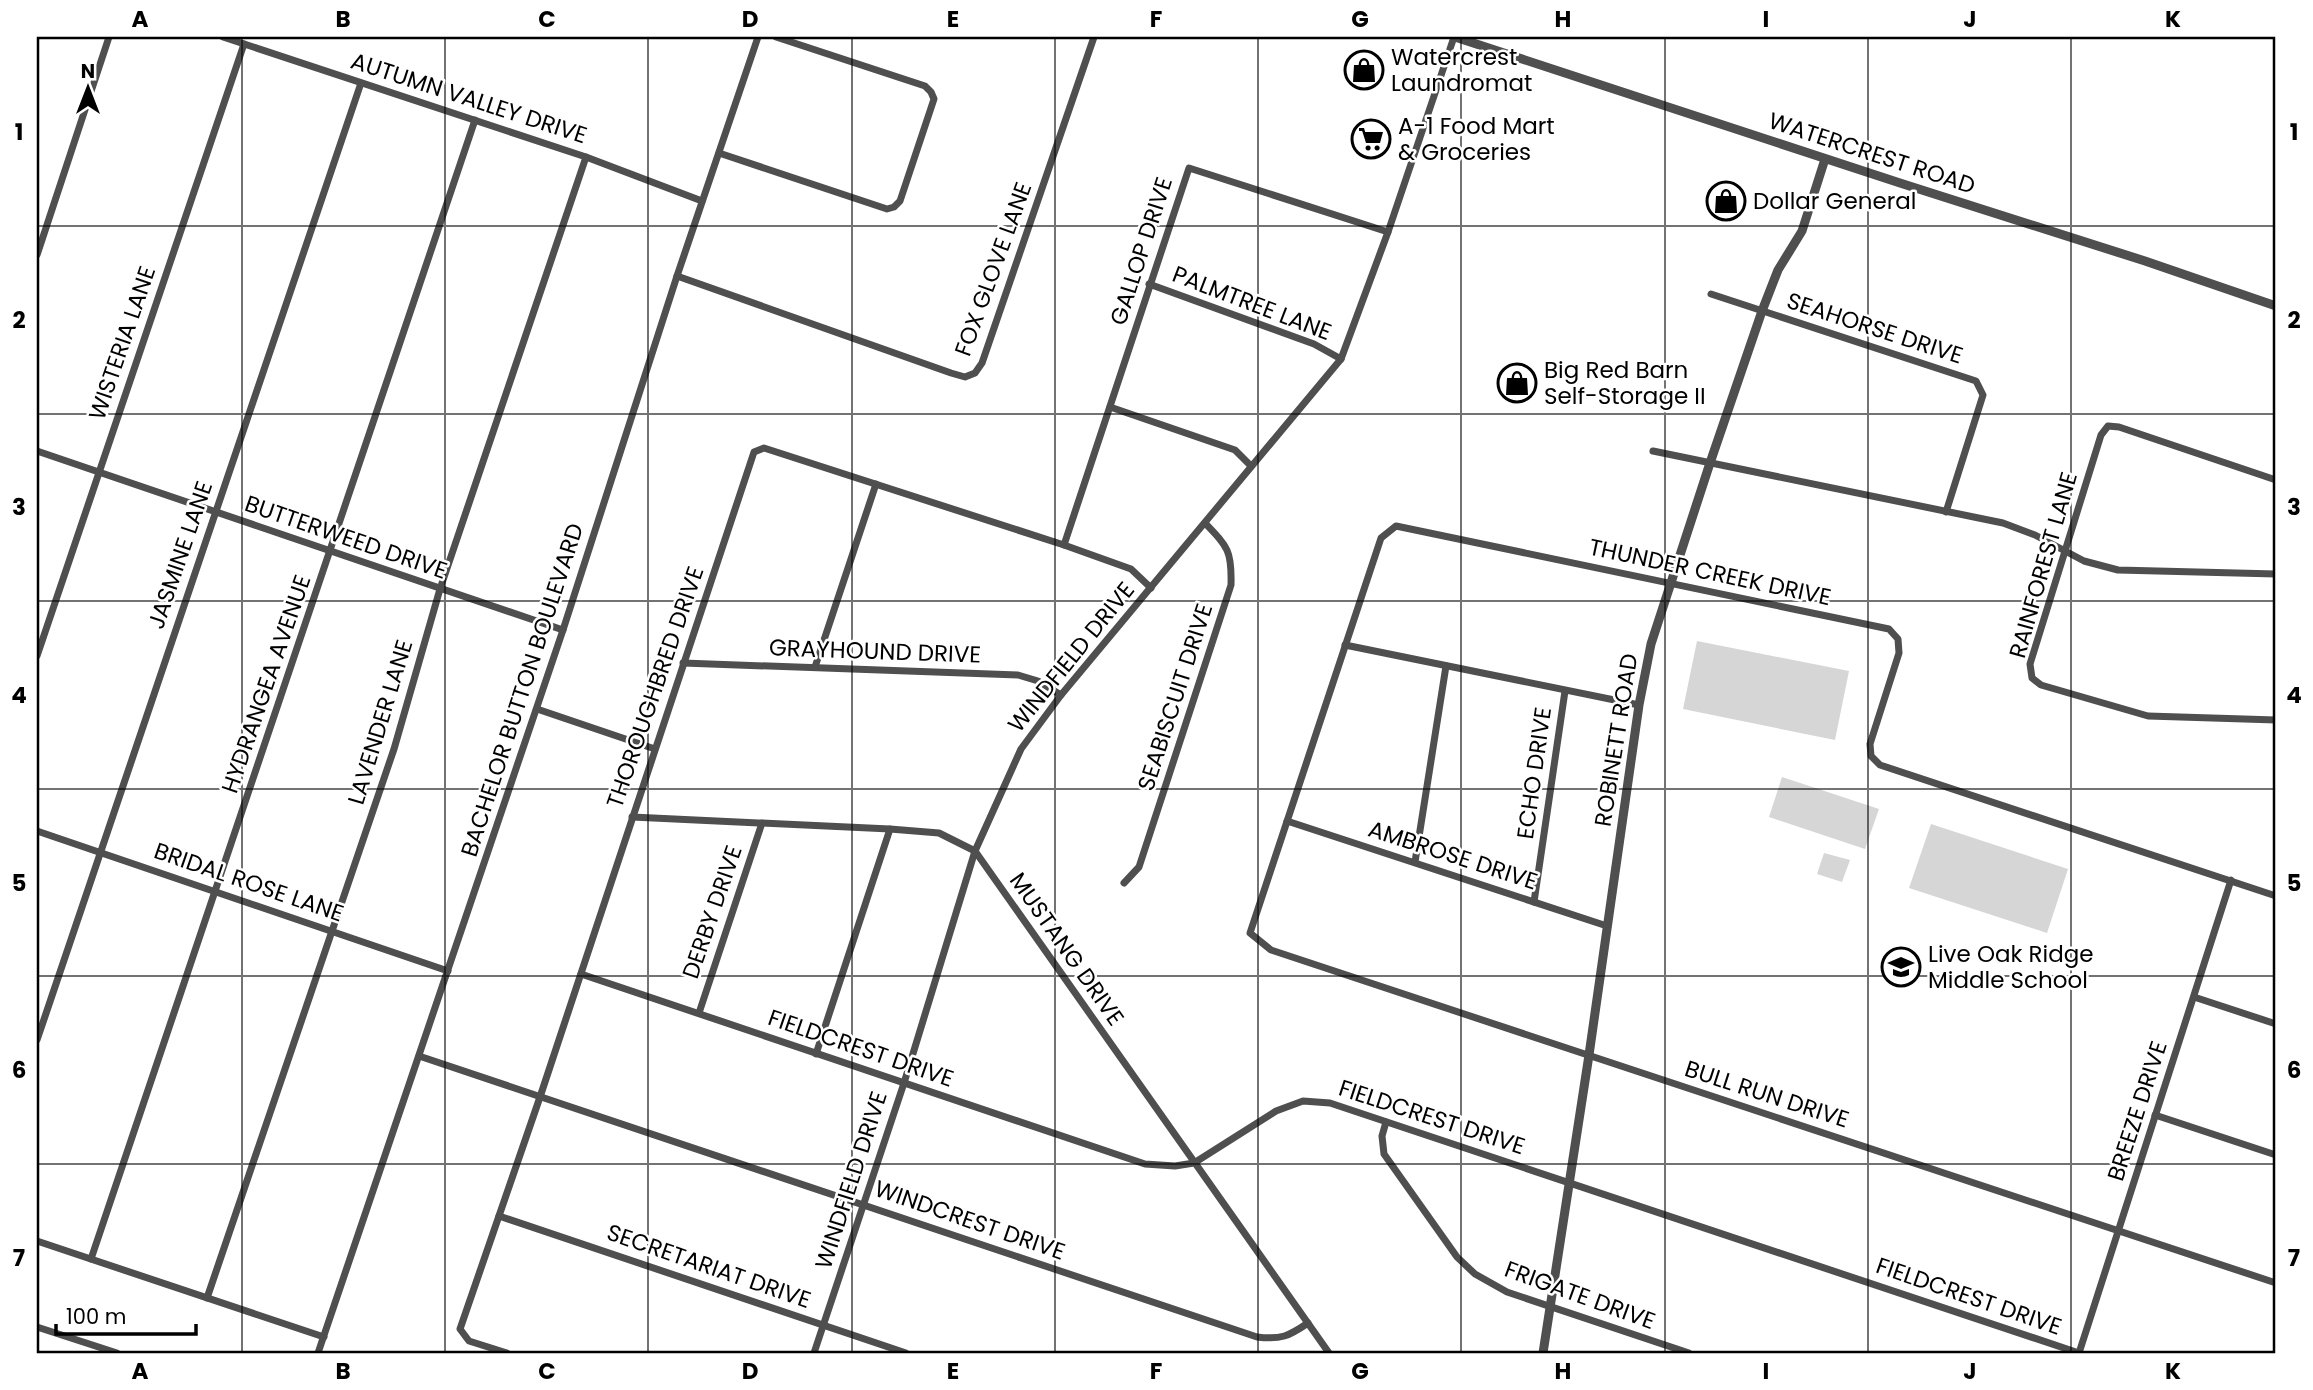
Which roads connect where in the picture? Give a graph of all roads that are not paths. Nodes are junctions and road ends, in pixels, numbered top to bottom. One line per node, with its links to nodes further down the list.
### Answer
1 (109, 37): 15 (street)
2 (223, 37): 7 (street, AUTUMN VALLEY DRIVE)
3 (758, 37): 10 (street, BACHELOR BUTTON BOULEVARD)
4 (776, 37): 10 (street)
5 (1094, 37): 16 (street, FOX GLOVE LANE)
6 (1455, 37): 12 (street, WATERCREST ROAD); 14 (street, WINDFIELD DRIVE)
7 (243, 44): 8 (street, AUTUMN VALLEY DRIVE); 27 (street, WISTERIA LANE)
8 (361, 83): 9 (street, AUTUMN VALLEY DRIVE); 31 (street, JASMINE LANE)
9 (475, 120): 11 (street, AUTUMN VALLEY DRIVE); 34 (street, HYDRANGEA AVENUE)
10 (719, 153): 13 (street, BACHELOR BUTTON BOULEVARD)
11 (586, 157): 13 (street, AUTUMN VALLEY DRIVE); 39 (street, LAVENDER LANE)
12 (1825, 159): 19 (street, WATERCREST ROAD); 20 (street, ROBINETT ROAD)
13 (702, 201): 16 (street, BACHELOR BUTTON BOULEVARD)
14 (1388, 232): 17 (street, GALLOP DRIVE); 21 (street, WINDFIELD DRIVE)
15 (37, 255)
16 (677, 276): 40 (street, BACHELOR BUTTON BOULEVARD)
17 (1149, 284): 21 (street, PALMTREE LANE); 22 (street, GALLOP DRIVE)
18 (1711, 294): 20 (street, SEAHORSE DRIVE)
19 (2276, 306)
20 (1762, 311): 25 (street, ROBINETT ROAD); 30 (street, SEAHORSE DRIVE)
21 (1341, 359): 26 (street, WINDFIELD DRIVE)
22 (1110, 407): 26 (street); 33 (street, GALLOP DRIVE)
23 (37, 451): 27 (street, BUTTERWEED DRIVE)
24 (1653, 451): 25 (street)
25 (1710, 463): 30 (street); 37 (street, ROBINETT ROAD)
26 (1251, 466): 32 (street, WINDFIELD DRIVE)
27 (98, 474): 31 (street, BUTTERWEED DRIVE); 42 (street, WISTERIA LANE)
28 (2276, 480): 35 (street, RAINFOREST LANE)
29 (876, 484): 33 (street, THOROUGHBRED DRIVE); 43 (street, THOROUGHBRED DRIVE); 45 (street)
30 (1946, 512): 35 (street)
31 (214, 513): 34 (street, BUTTERWEED DRIVE); 58 (street, JASMINE LANE)
32 (1205, 523): 38 (street, WINDFIELD DRIVE); 61 (street, SEABISCUIT DRIVE)
33 (1064, 545): 38 (street, THOROUGHBRED DRIVE)
34 (331, 551): 39 (street, BUTTERWEED DRIVE); 62 (street, HYDRANGEA AVENUE)
35 (2066, 552): 36 (street); 50 (street, RAINFOREST LANE)
36 (2276, 574)
37 (1670, 582): 41 (street, THUNDER CREEK DRIVE); 48 (street, ROBINETT ROAD); 60 (street, THUNDER CREEK DRIVE)
38 (1152, 587): 47 (street, WINDFIELD DRIVE)
39 (440, 589): 40 (street, BUTTERWEED DRIVE); 66 (street, LAVENDER LANE)
40 (564, 631): 49 (street, BACHELOR BUTTON BOULEVARD)
41 (1345, 645): 44 (street); 53 (street, THUNDER CREEK DRIVE)
42 (37, 656)
43 (683, 663): 45 (street, GRAYHOUND DRIVE); 51 (street, THOROUGHBRED DRIVE)
44 (1446, 666): 46 (street); 59 (street)
45 (815, 667): 47 (street, GRAYHOUND DRIVE)
46 (1565, 691): 48 (street); 64 (street, ECHO DRIVE)
47 (1061, 695): 57 (street, WINDFIELD DRIVE)
48 (1639, 705): 65 (street, ROBINETT ROAD)
49 (537, 709): 51 (street); 68 (street, BACHELOR BUTTON BOULEVARD)
50 (2276, 720)
51 (655, 749): 52 (street, THOROUGHBRED DRIVE)
52 (632, 817): 54 (street, MUSTANG DRIVE); 69 (street, THOROUGHBRED DRIVE)
53 (1287, 821): 59 (street, AMBROSE DRIVE); 67 (street, THUNDER CREEK DRIVE)
54 (762, 823): 55 (street, MUSTANG DRIVE); 71 (street, DERBY DRIVE)
55 (890, 829): 57 (street, MUSTANG DRIVE); 74 (street)
56 (37, 831): 58 (street, BRIDAL ROSE LANE)
57 (975, 851): 77 (street, WINDFIELD DRIVE); 82 (street, MUSTANG DRIVE)
58 (100, 852): 62 (street, BRIDAL ROSE LANE); 73 (street, JASMINE LANE)
59 (1415, 862): 64 (street, AMBROSE DRIVE)
60 (2231, 880): 63 (street, THUNDER CREEK DRIVE); 70 (street, BREEZE DRIVE)
61 (1124, 883)
62 (216, 892): 66 (street, BRIDAL ROSE LANE); 88 (street, HYDRANGEA AVENUE)
63 (2276, 896)
64 (1534, 902): 65 (street, AMBROSE DRIVE)
65 (1607, 926): 75 (street, ROBINETT ROAD)
66 (332, 931): 68 (street, BRIDAL ROSE LANE); 90 (street, LAVENDER LANE)
67 (1250, 933): 75 (street, BULL RUN DRIVE)
68 (449, 971): 76 (street, BACHELOR BUTTON BOULEVARD)
69 (581, 974): 71 (street, FIELDCREST DRIVE); 78 (street, THOROUGHBRED DRIVE)
70 (2194, 997): 72 (street); 79 (street, BREEZE DRIVE)
71 (699, 1013): 74 (street, FIELDCREST DRIVE)
72 (2276, 1024)
73 (37, 1040)
74 (816, 1054): 77 (street, FIELDCREST DRIVE)
75 (1589, 1055): 83 (street, ROBINETT ROAD); 86 (street, BULL RUN DRIVE)
76 (419, 1056): 78 (street, WINDCREST DRIVE); 95 (street, BACHELOR BUTTON BOULEVARD)
77 (904, 1083): 82 (street, FIELDCREST DRIVE); 84 (street, WINDFIELD DRIVE)
78 (540, 1097): 84 (street, WINDCREST DRIVE); 85 (street, THOROUGHBRED DRIVE)
79 (2155, 1115): 81 (street); 86 (street, BREEZE DRIVE)
80 (1387, 1122): 82 (street, FIELDCREST DRIVE); 83 (street, FIELDCREST DRIVE); 91 (street, FRIGATE DRIVE)
81 (2276, 1155)
82 (1194, 1163): 92 (street, MUSTANG DRIVE)
83 (1570, 1183): 91 (street, ROBINETT ROAD); 104 (street, FIELDCREST DRIVE)
84 (864, 1204): 92 (street, WINDCREST DRIVE); 93 (street, WINDFIELD DRIVE)
85 (499, 1216): 93 (street, SECRETARIAT DRIVE); 98 (street, THOROUGHBRED DRIVE)
86 (2118, 1231): 89 (street, BULL RUN DRIVE); 104 (street, BREEZE DRIVE)
87 (37, 1241): 88 (street)
88 (91, 1259): 90 (street)
89 (2276, 1283)
90 (208, 1298): 95 (street)
91 (1550, 1307): 102 (street, ROBINETT ROAD); 103 (street, FRIGATE DRIVE)
92 (1308, 1323): 101 (street, MUSTANG DRIVE)
93 (823, 1325): 99 (street, WINDFIELD DRIVE); 100 (street, SECRETARIAT DRIVE)
94 (37, 1327): 96 (street)
95 (324, 1337): 97 (street, BACHELOR BUTTON BOULEVARD)
96 (117, 1353)
97 (318, 1353)
98 (507, 1353)
99 (814, 1353)
100 (906, 1353)
101 (1329, 1353)
102 (1543, 1353)
103 (1689, 1353)
104 (2079, 1353)

